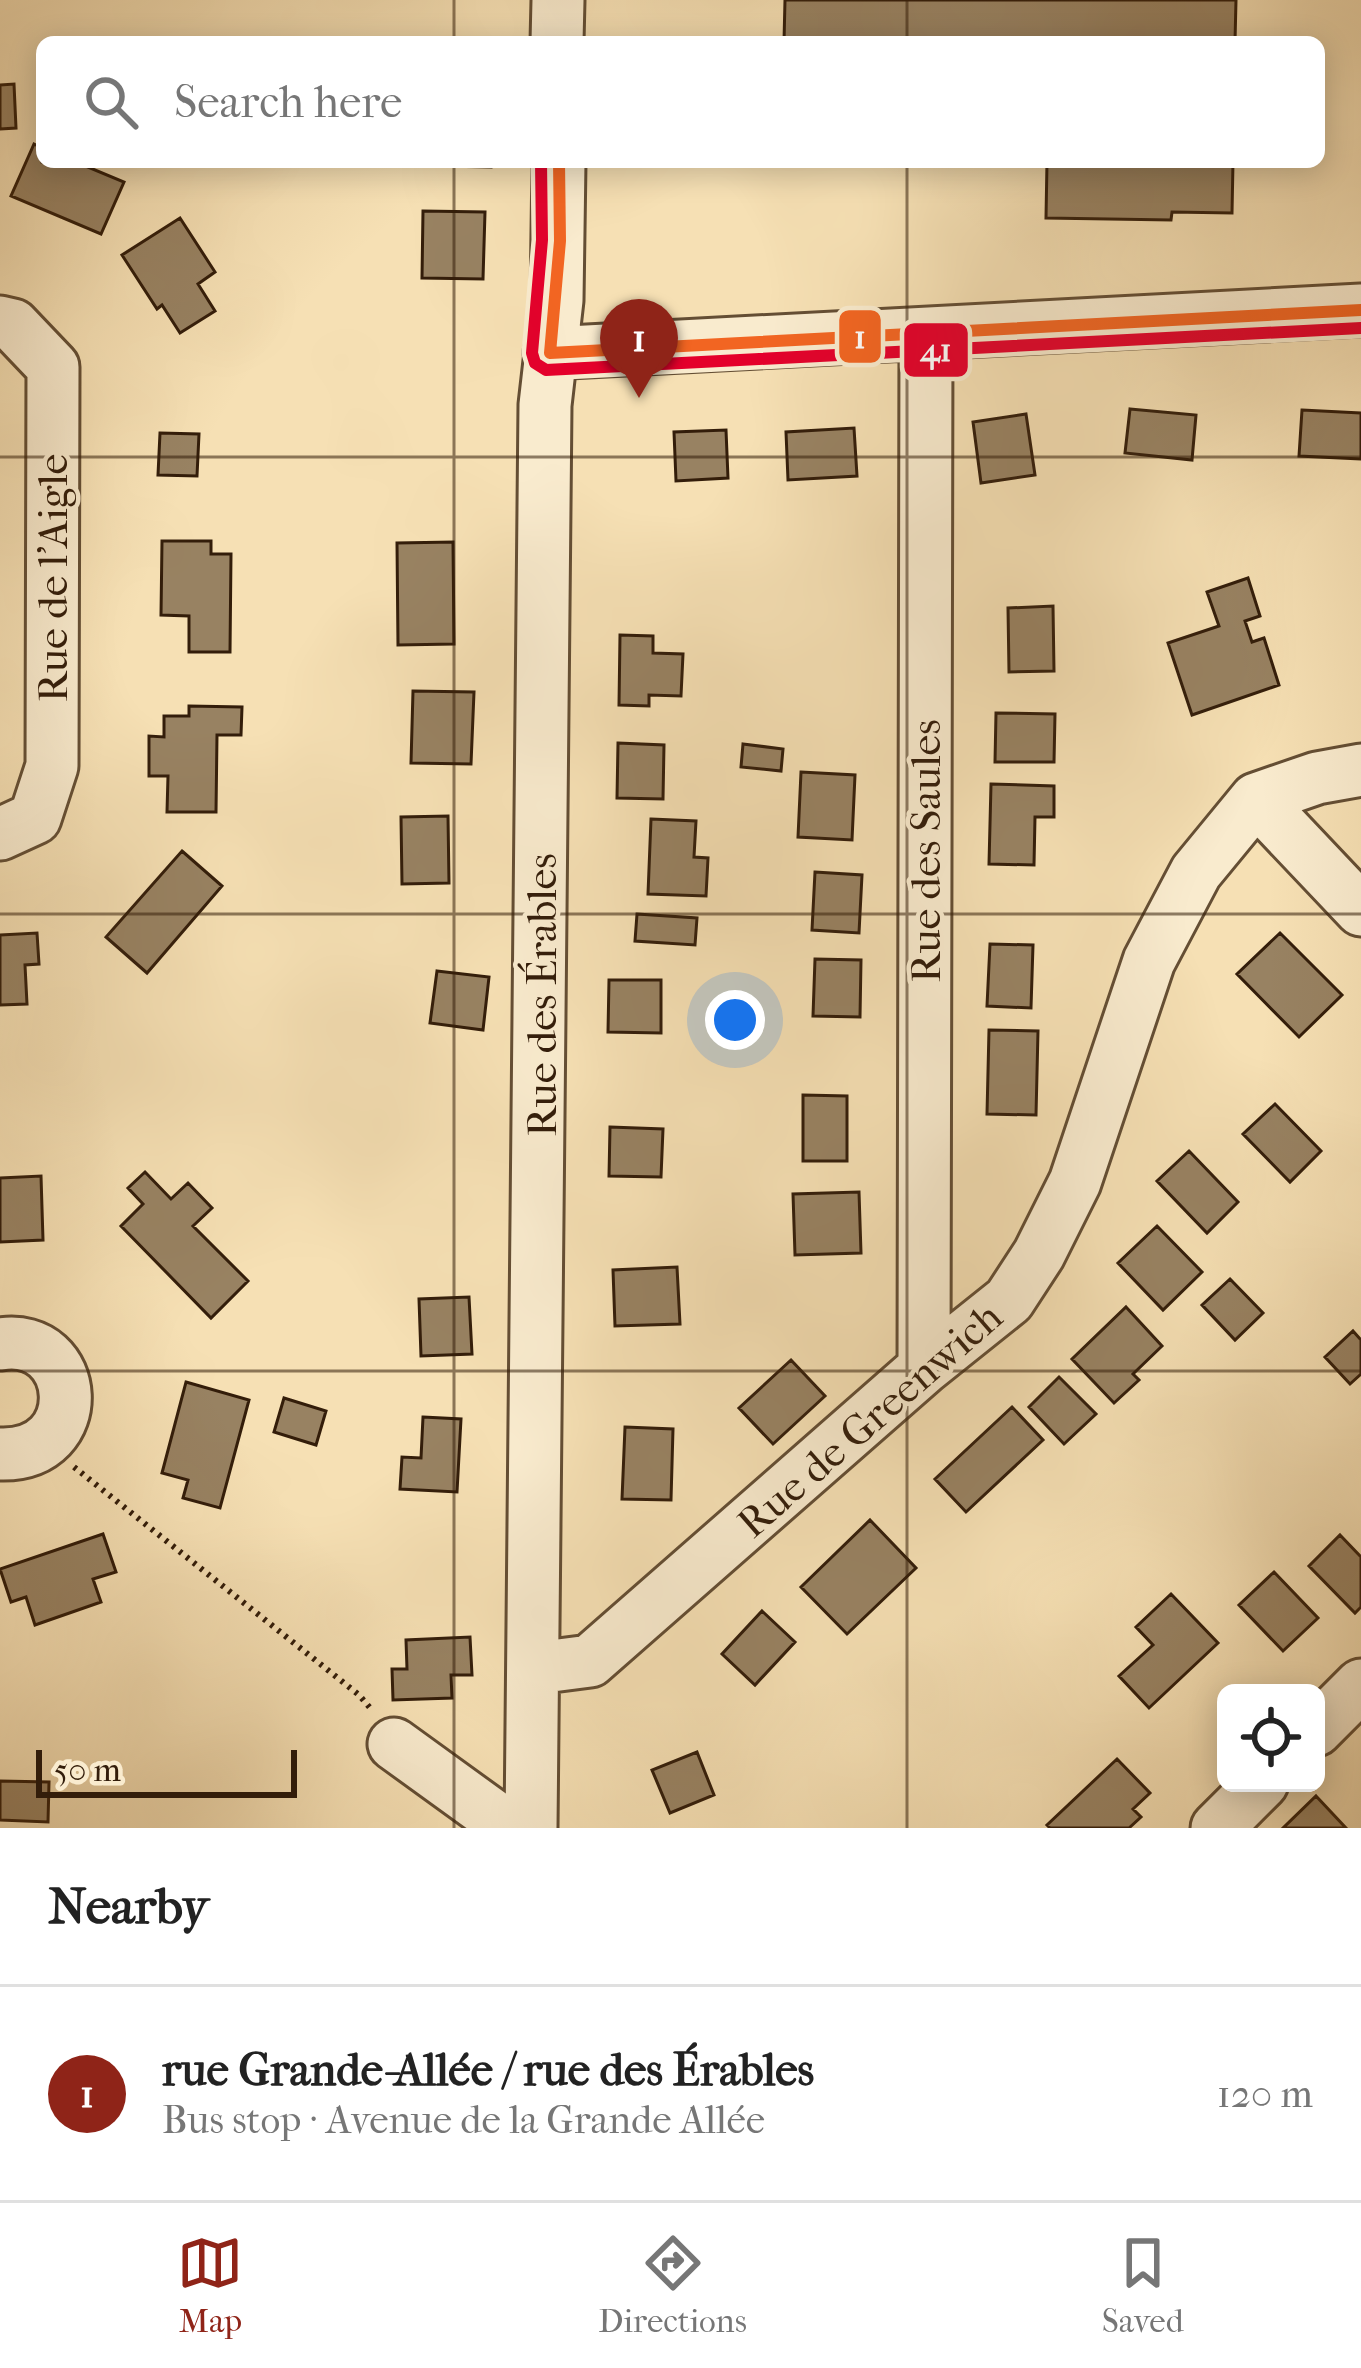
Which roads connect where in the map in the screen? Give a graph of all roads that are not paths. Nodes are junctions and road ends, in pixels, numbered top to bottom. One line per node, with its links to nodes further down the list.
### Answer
1 (558, 0): 2 (street)
2 (557, 36)
3 (559, 168): 7 (street, Rue des Érables)
4 (1361, 310): 6 (street)
5 (0, 322): 10 (street, Rue de l'Aigle)
6 (926, 335): 7 (street); 13 (street, Rue des Saules)
7 (550, 353): 15 (street, Rue des Érables)
8 (1361, 770): 9 (street)
9 (1256, 800): 11 (street); 13 (street, Rue de Greenwich)
10 (0, 834)
11 (1361, 910)
12 (0, 1344): 14 (street)
13 (924, 1368): 15 (street, Rue de Greenwich)
14 (0, 1454)
15 (536, 1668): 21 (street, Rue des Érables)
16 (1361, 1685): 17 (street)
17 (1325, 1721)
18 (394, 1744): 20 (street)
19 (1253, 1792): 22 (street)
20 (509, 1828)
21 (531, 1828)
22 (1217, 1828)

